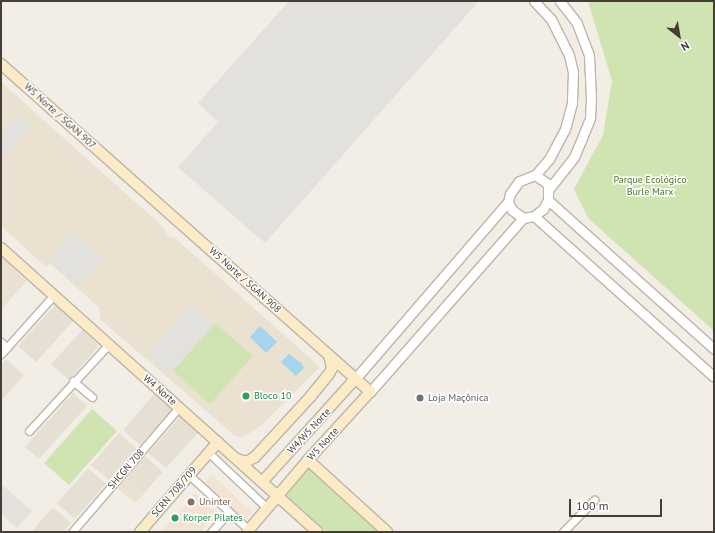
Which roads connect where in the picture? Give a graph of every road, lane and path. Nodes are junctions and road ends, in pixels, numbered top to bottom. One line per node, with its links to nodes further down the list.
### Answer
1 (534, 1): 5 (street)
2 (560, 1): 6 (street)
3 (1, 64): 4 (main road, W5 Norte / SGAN 907)
4 (118, 168): 18 (main road, W5 Norte / SGAN 908)
5 (535, 175): 6 (street); 8 (street)
6 (550, 189): 7 (street)
7 (548, 200): 9 (street); 16 (street)
8 (508, 202): 10 (street); 20 (street)
9 (534, 216): 10 (street); 19 (street)
10 (523, 218): 22 (street)
11 (1, 248): 12 (main road, W4 Norte)
12 (53, 296): 14 (main road, W4 Norte); 15 (street)
13 (1, 342): 15 (street)
14 (109, 344): 21 (street); 24 (main road, W4 Norte)
15 (7, 348): 17 (street)
16 (714, 349)
17 (1, 354)
18 (329, 355): 20 (main road, W5 Norte / SGAN 908); 28 (main road)
19 (714, 377)
20 (355, 379): 22 (main road, W5 Norte / SGAN 908); 31 (main road, W4/W5 Norte)
21 (73, 382): 23 (street); 25 (street)
22 (370, 392): 29 (main road, W5 Norte)
23 (92, 397)
24 (179, 407): 26 (main road, W4 Norte); 37 (street, SHCGN 708)
25 (29, 431)
26 (218, 442): 27 (main road, SCRN 708/709); 28 (main road, W4 Norte)
27 (209, 452): 30 (main road, SCRN 708/709); 34 (street)
28 (237, 459): 31 (main road, W4 Norte)
29 (308, 460): 32 (main road, W5 Norte); 41 (main road)
30 (189, 475): 35 (street); 38 (main road, SCRN 708/709)
31 (262, 482): 32 (main road, W4 Norte)
32 (277, 496): 34 (main road); 40 (main road, W4 Norte)
33 (594, 500): 42 (street)
34 (267, 508): 36 (main road)
35 (229, 512): 36 (street); 39 (street)
36 (248, 531)
37 (72, 532)
38 (140, 532)
39 (211, 532)
40 (317, 532)
41 (387, 532)
42 (563, 532)

